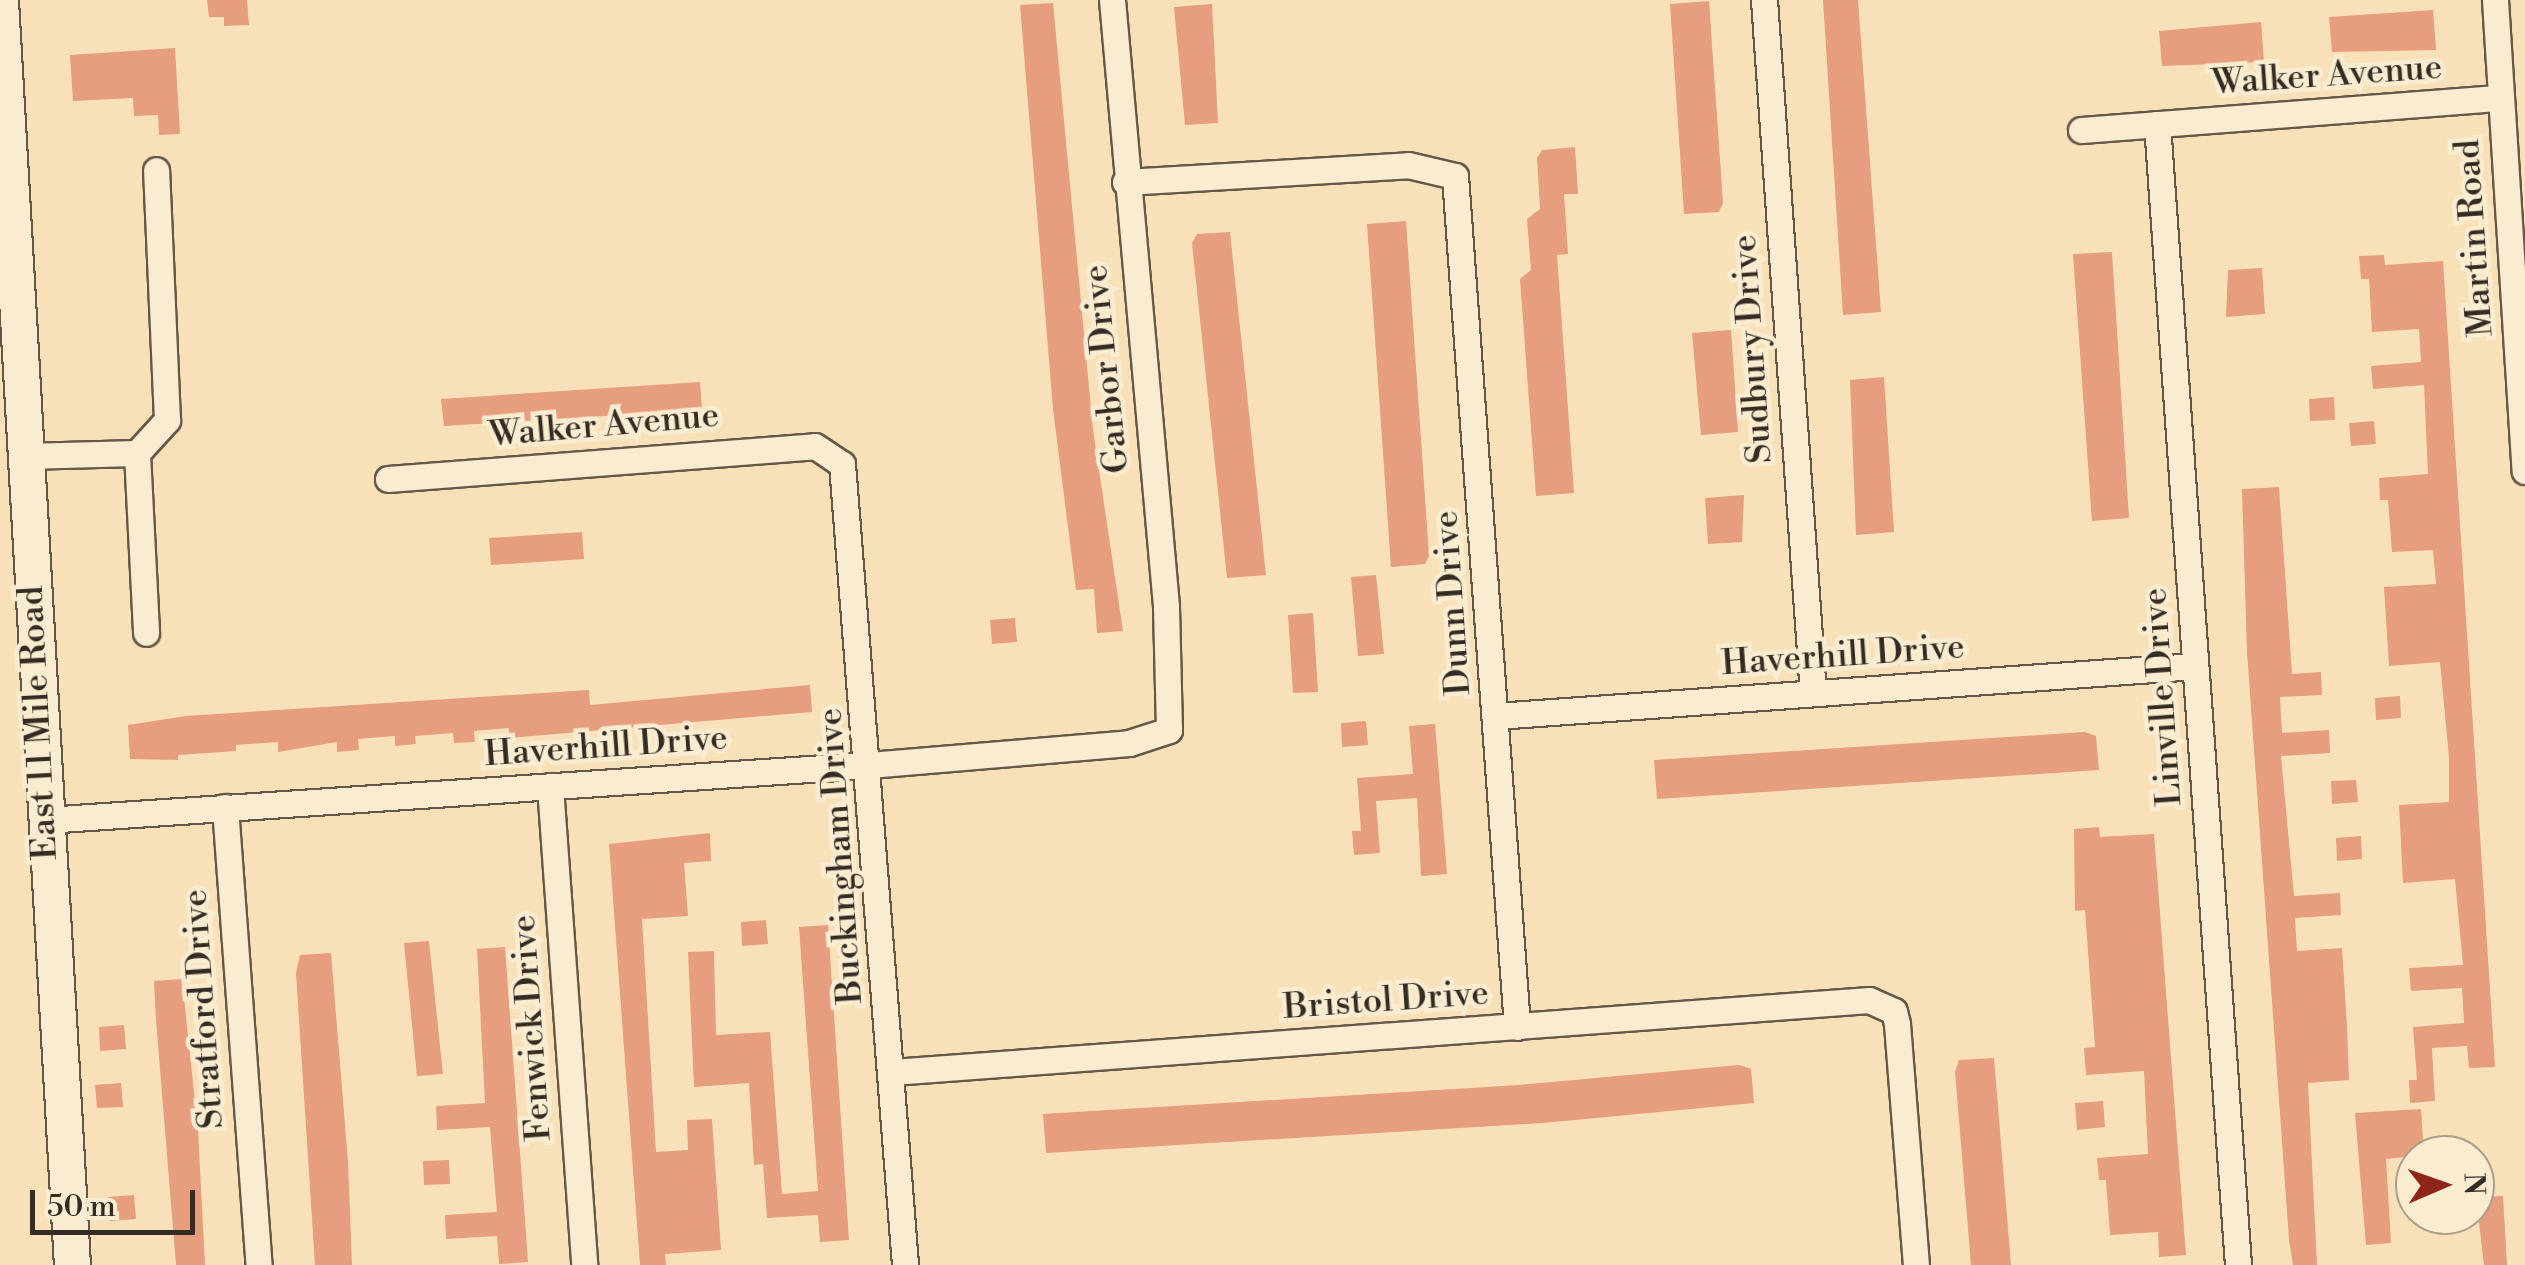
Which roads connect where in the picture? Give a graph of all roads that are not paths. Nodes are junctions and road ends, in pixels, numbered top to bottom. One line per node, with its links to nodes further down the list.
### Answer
1 (1112, 0): 9 (street, Garbor Drive)
2 (1764, 0): 18 (street, Sudbury Drive)
3 (2494, 0): 5 (street, Martin Road)
4 (0, 2): 13 (main road, East 11 Mile Road)
5 (2502, 98): 6 (street, Walker Avenue); 10 (street, Martin Road)
6 (2158, 124): 7 (street, Walker Avenue); 17 (street, Linville Drive)
7 (2082, 130)
8 (156, 170): 12 (street)
9 (1124, 182): 19 (street, Dunn Drive); 20 (street, Garbor Drive)
10 (2524, 424): 14 (street, Martin Road)
11 (826, 450): 15 (street, Walker Avenue); 21 (street, Buckingham Drive)
12 (137, 454): 13 (street); 16 (street)
13 (24, 456): 24 (main road, East 11 Mile Road)
14 (2525, 471)
15 (388, 479)
16 (146, 634)
17 (2195, 666): 18 (street, Haverhill Drive); 32 (street, Linville Drive)
18 (1813, 694): 19 (street, Haverhill Drive)
19 (1496, 716): 25 (street, Dunn Drive)
20 (1169, 730): 21 (street, Haverhill Drive)
21 (869, 765): 22 (street, Haverhill Drive); 26 (street, Buckingham Drive)
22 (550, 786): 23 (street, Haverhill Drive); 29 (street, Fenwick Drive)
23 (224, 808): 24 (street, Haverhill Drive); 28 (street, Stratford Drive)
24 (45, 820): 27 (main road, East 11 Mile Road)
25 (1517, 1026): 26 (street, Bristol Drive); 31 (street, Bristol Drive)
26 (892, 1072): 30 (street, Buckingham Drive)
27 (72, 1265)
28 (258, 1265)
29 (584, 1265)
30 (906, 1265)
31 (1916, 1265)
32 (2238, 1265)

